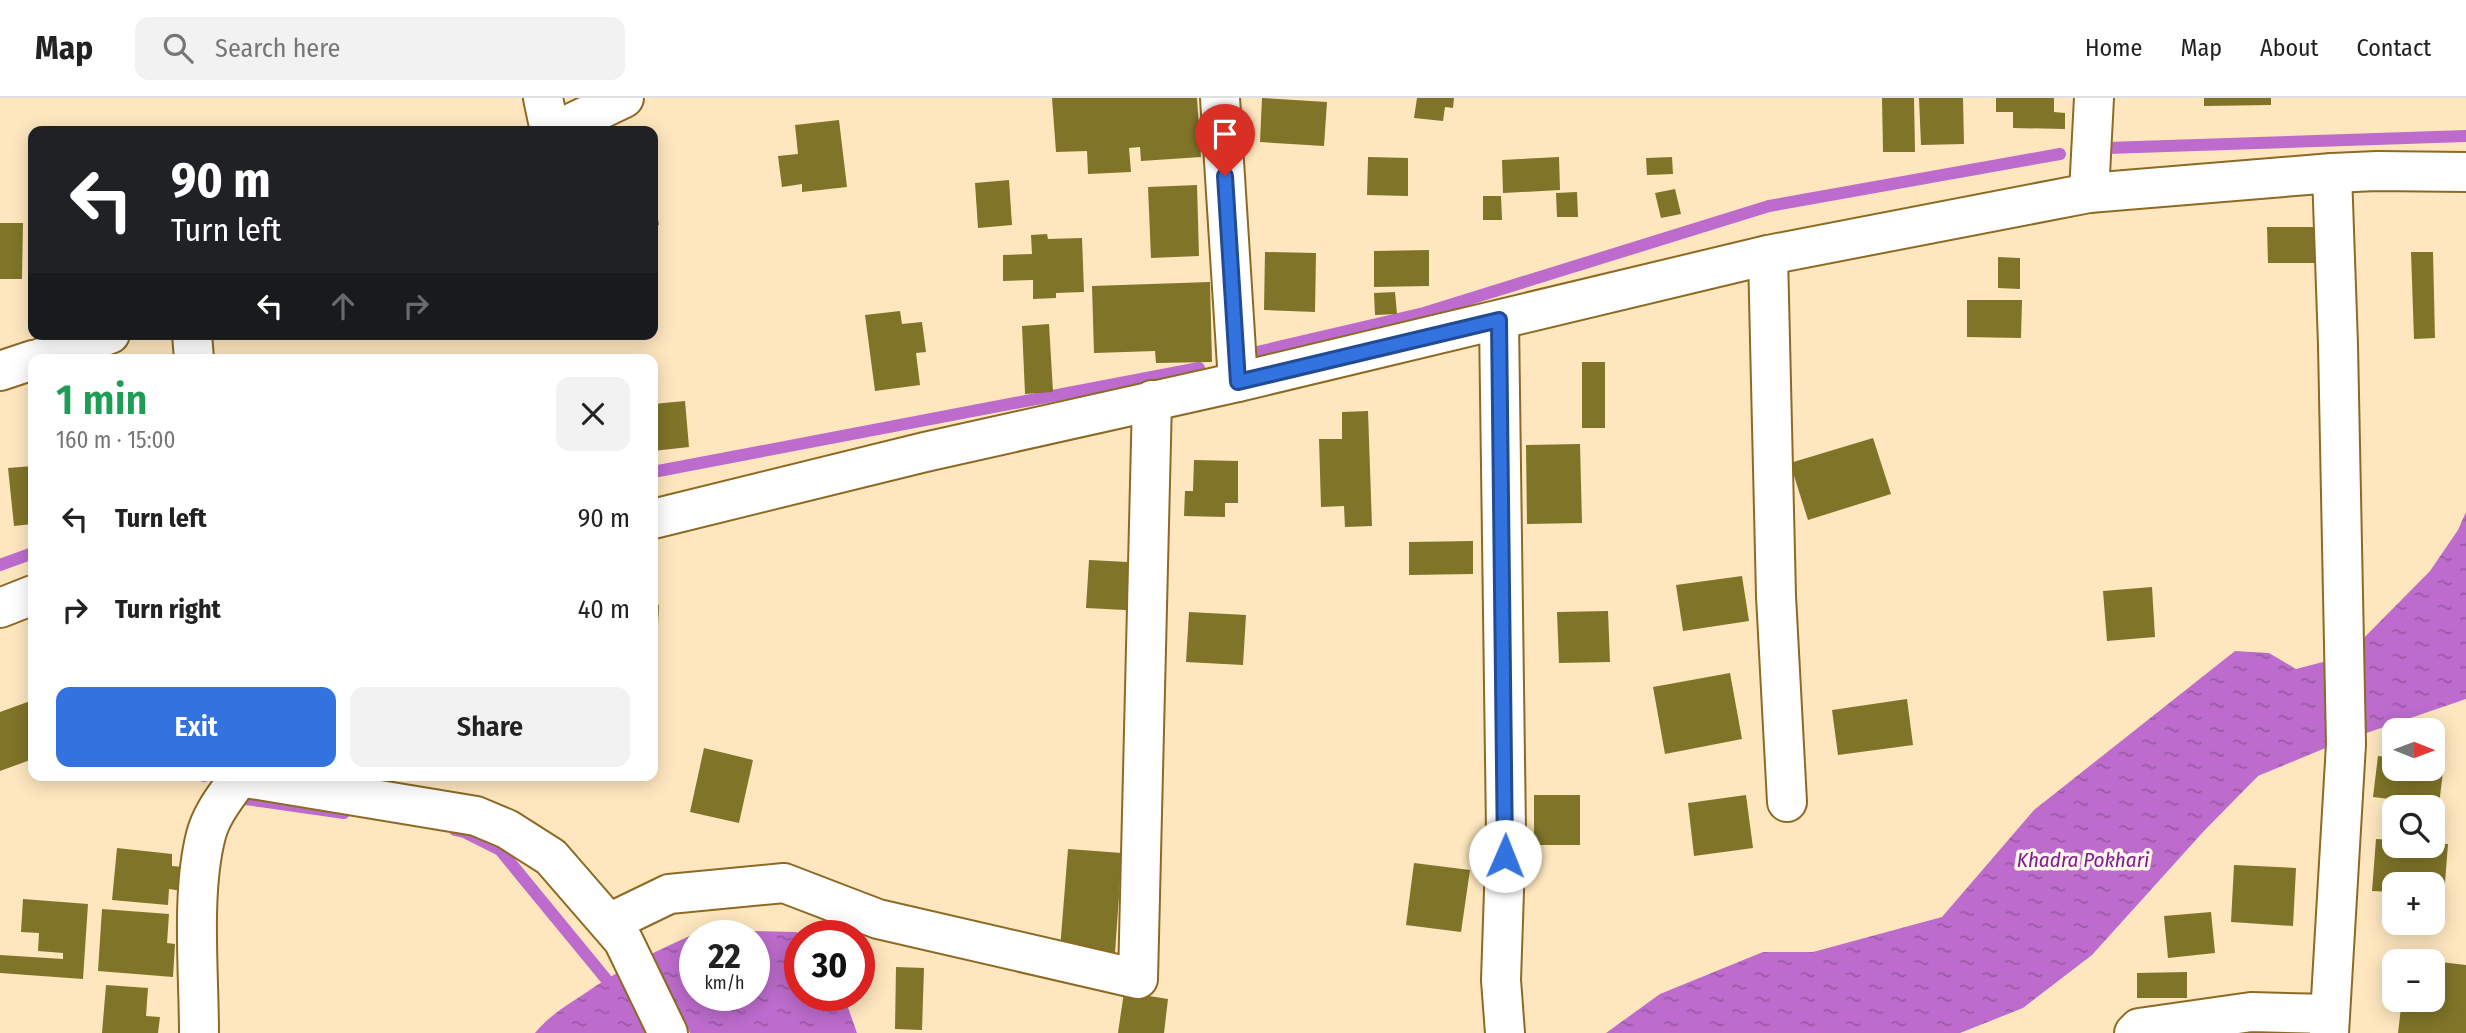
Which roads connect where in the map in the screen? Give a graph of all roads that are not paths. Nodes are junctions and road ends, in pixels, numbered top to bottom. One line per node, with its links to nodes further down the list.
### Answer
1 (542, 98): 5 (street)
2 (624, 98): 6 (street)
3 (1220, 98): 16 (street)
4 (2094, 98): 9 (street)
5 (551, 126)
6 (564, 126)
7 (2332, 173): 8 (street); 9 (street); 25 (street)
8 (2466, 173)
9 (2089, 193): 10 (street)
10 (1768, 255): 11 (street); 23 (street)
11 (1499, 320): 16 (street); 28 (street)
12 (93, 340): 13 (street)
13 (53, 354)
14 (28, 363): 15 (street)
15 (0, 372)
16 (1238, 382): 17 (street)
17 (1152, 401): 18 (street); 24 (street)
18 (658, 518)
19 (28, 597): 20 (street)
20 (0, 608)
21 (237, 781): 26 (street)
22 (270, 781): 24 (street)
23 (1787, 802)
24 (616, 932): 27 (street)
25 (2330, 1023): 29 (street)
26 (199, 1033)
27 (668, 1033)
28 (1505, 1033)
29 (2134, 1033)

